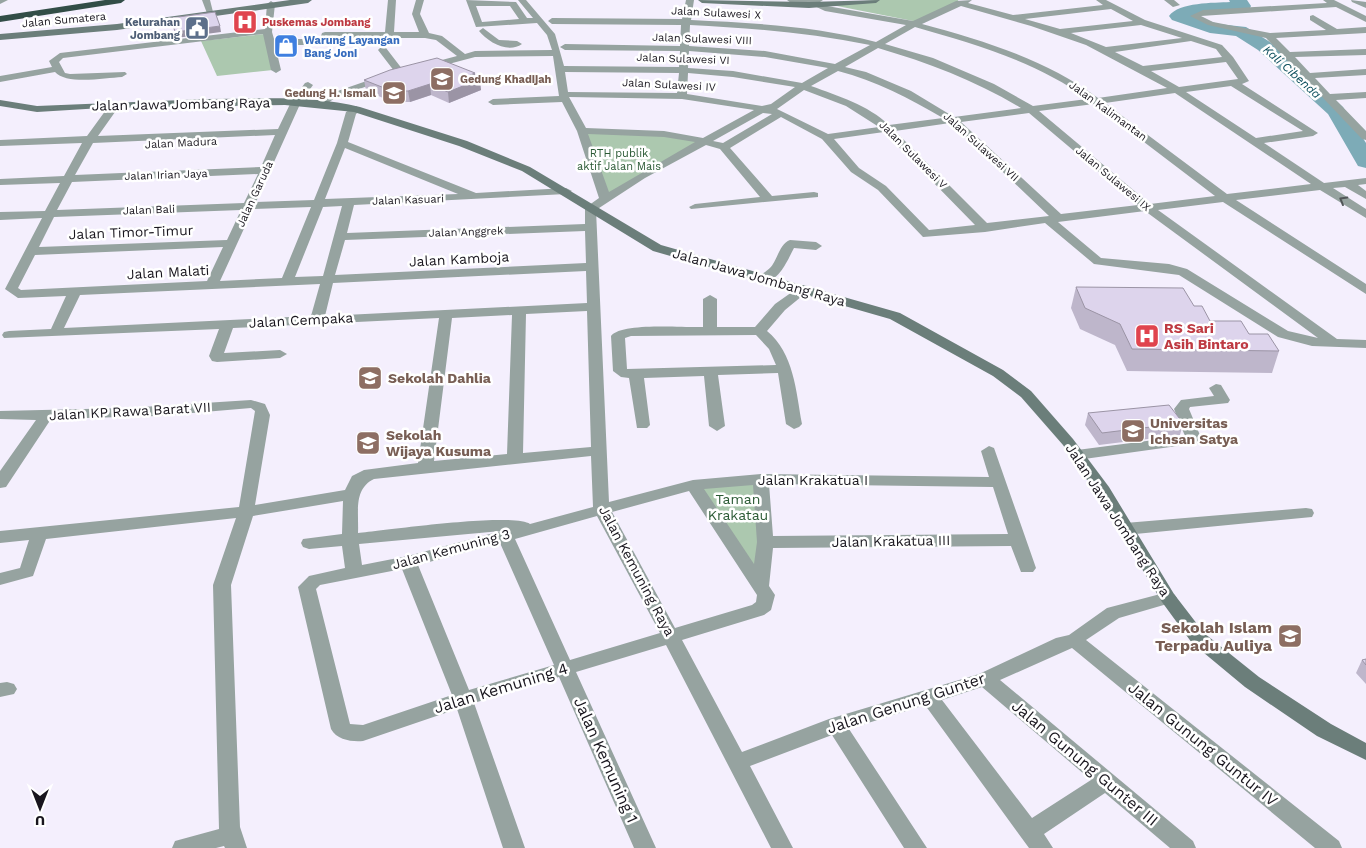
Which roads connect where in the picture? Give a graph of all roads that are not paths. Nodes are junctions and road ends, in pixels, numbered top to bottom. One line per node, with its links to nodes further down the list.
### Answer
1 (0, 0): 2 (street)
2 (4, 0)
3 (80, 0): 26 (highway)
4 (121, 0): 30 (highway)
5 (206, 0): 27 (street)
6 (308, 0): 21 (main road, Jalan Sumatera)
7 (392, 0): 44 (street)
8 (420, 0): 45 (street)
9 (522, 0): 32 (street)
10 (690, 0): 34 (street)
11 (702, 0): 18 (main road)
12 (791, 0): 18 (street)
13 (876, 0): 18 (main road)
14 (1100, 0): 25 (street)
15 (1168, 0): 22 (street)
16 (1327, 0): 23 (street)
17 (1355, 0): 24 (street)
18 (818, 1): 36 (street, Jalan Kalimantan)
19 (964, 1): 28 (street); 36 (street)
20 (470, 2): 33 (street); 33 (street)
21 (270, 3): 27 (main road, Jalan Sumatera); 41 (street)
22 (1176, 5)
23 (1335, 5): 31 (street); 39 (street)
24 (1366, 5)
25 (1109, 7): 28 (street); 35 (street)
26 (0, 12)
27 (211, 14): 47 (main road, Jalan Sumatera)
28 (1010, 18): 43 (street)
29 (1313, 18): 38 (street)
30 (0, 19)
31 (1366, 19)
32 (539, 20): 33 (street); 37 (street)
33 (525, 21)
34 (686, 22): 37 (street, Jalan Sulawesi X); 51 (street, Jalan Sulawesi X); 52 (street)
35 (1142, 22): 43 (street); 48 (street)
36 (916, 23): 51 (street); 79 (street, Jalan Kalimantan); 80 (street, Jalan Kalimantan)
37 (549, 24): 50 (street, Jalan Sulawesi X); 54 (street)
38 (1322, 24): 39 (street); 42 (street)
39 (1248, 29): 46 (street)
40 (1366, 30): 42 (street)
41 (267, 31): 49 (street); 63 (street)
42 (1336, 32): 46 (street)
43 (1057, 33): 55 (street)
44 (389, 34): 45 (street); 49 (street)
45 (425, 35): 58 (street)
46 (1270, 36): 57 (street)
47 (0, 37)
48 (1191, 39): 55 (street); 59 (street)
49 (270, 42): 64 (street)
50 (530, 43)
51 (877, 45): 60 (street); 88 (street, Jalan Sulawesi IX)
52 (686, 49): 54 (street, Jalan Sulawesi VIII); 60 (street, Jalan Sulawesi VIII); 65 (street)
53 (383, 50): 66 (street)
54 (561, 50): 58 (street, Jalan Sulawesi VIII); 61 (street)
55 (1105, 50): 62 (street)
56 (1366, 52): 57 (street)
57 (1288, 56): 69 (street)
58 (464, 57): 66 (street, Jalan Sulawesi VIII)
59 (1230, 59): 62 (street); 71 (street)
60 (838, 66): 73 (street); 91 (street, Jalan Sulawesi VII)
61 (560, 69): 65 (street, Jalan Sulawesi VI); 77 (street)
62 (1140, 69): 74 (street)
63 (57, 70): 68 (street); 70 (street)
64 (276, 70)
65 (683, 70): 73 (street, Jalan Sulawesi VI); 76 (street)
66 (408, 72): 83 (street, Jalan Sulawesi VIII)
67 (1366, 72): 69 (street)
68 (122, 74)
69 (1308, 76): 78 (street)
70 (0, 79)
71 (1238, 82): 74 (street); 100 (street)
72 (308, 85): 81 (street, Jalan Garuda)
73 (803, 86): 89 (street); 93 (street, Jalan Sulawesi V)
74 (1179, 90): 79 (street); 100 (street)
75 (1366, 95): 78 (street)
76 (682, 96): 77 (street, Jalan Sulawesi IV); 86 (street, Jalan Sulawesi IV)
77 (568, 97): 82 (street, Jalan Sulawesi IV); 94 (street)
78 (1330, 97): 92 (street)
79 (1108, 99): 80 (street); 116 (street, Jalan Kalimantan)
80 (1095, 100): 88 (street); 116 (street, Jalan Kalimantan)
81 (296, 102): 83 (main road, Jalan Jawa Jombang Raya); 85 (main road, Jalan Jawa Jombang Raya); 95 (street, Jalan Garuda)
82 (493, 102)
83 (321, 103): 87 (main road, Jalan Jawa Jombang Raya)
84 (3, 105): 85 (main road, Jalan Jawa Jombang Raya)
85 (115, 105): 98 (street)
86 (748, 105): 89 (street, Jalan Sulawesi IV); 99 (street)
87 (356, 109): 102 (street); 112 (main road, Jalan Jawa Jombang Raya)
88 (1030, 109): 91 (street); 123 (street, Jalan Sulawesi IX)
89 (773, 110): 96 (street, Jalan Sulawesi IV); 99 (street); 103 (street)
90 (1366, 119): 92 (street)
91 (953, 120): 93 (street); 127 (street, Jalan Sulawesi VII)
92 (1351, 120): 97 (street)
93 (886, 128): 96 (street); 129 (street, Jalan Sulawesi V)
94 (582, 131): 99 (street); 120 (street)
95 (282, 136): 98 (street, Jalan Madura); 104 (street, Jalan Madura); 106 (street, Jalan Garuda)
96 (826, 137): 129 (street)
97 (1366, 137)
98 (89, 138): 101 (street, Jalan Madura); 104 (street)
99 (703, 141): 103 (street); 120 (street)
100 (1254, 141): 111 (street)
101 (0, 143)
102 (342, 144): 115 (street); 119 (street)
103 (724, 147): 117 (street)
104 (82, 149): 105 (street, Jalan Madura); 107 (street)
105 (0, 152)
106 (266, 170): 107 (street, Jalan Irian Jaya); 121 (street, Jalan Garuda)
107 (67, 179): 108 (street, Jalan Irian Jaya); 124 (street)
108 (0, 182)
109 (1366, 182): 110 (street)
110 (1348, 184): 111 (street); 114 (street)
111 (1320, 187): 116 (street); 125 (street, one-way to 111)
112 (566, 191): 115 (street, Jalan Kasuari); 120 (main road, Jalan Jawa Jombang Raya)
113 (814, 194): 117 (street)
114 (1366, 196)
115 (474, 197): 118 (street, Jalan Kasuari)
116 (1231, 198): 123 (street); 136 (street, Jalan Kalimantan); 141 (street, Jalan Kalimantan)
117 (769, 200): 122 (street)
118 (349, 202): 119 (street, Jalan Kasuari); 130 (street)
119 (318, 203): 121 (street, Jalan Kasuari); 138 (street)
120 (598, 203): 128 (street, Jalan Kemuning Raya); 135 (main road, Jalan Jawa Jombang Raya)
121 (249, 206): 124 (street, Jalan Bali); 131 (street, Jalan Garuda)
122 (695, 207)
123 (1148, 208): 127 (street); 154 (street, Jalan Sulawesi IX)
124 (49, 214): 126 (street, Jalan Bali); 133 (street)
125 (1366, 214)
126 (0, 216)
127 (1054, 220): 129 (street); 154 (street, Jalan Sulawesi VII)
128 (590, 227): 130 (street, Jalan Anggrek); 134 (street, Jalan Kemuning Raya)
129 (985, 228)
130 (341, 237): 137 (street)
131 (232, 243): 133 (street, Jalan Timor-Timur); 139 (street, Jalan Garuda)
132 (816, 246): 135 (street)
133 (32, 251): 142 (street)
134 (591, 267): 137 (street, Jalan Kamboja); 145 (street, Jalan Kemuning Raya)
135 (764, 278): 140 (main road, Jalan Jawa Jombang Raya)
136 (1366, 279)
137 (328, 280): 138 (street, Jalan Malati); 148 (street)
138 (287, 282): 139 (street, Jalan Malati)
139 (212, 285): 143 (street, Jalan Malati)
140 (802, 289): 151 (street); 168 (main road, Jalan Jawa Jombang Raya)
141 (1366, 290)
142 (6, 291): 143 (street, Jalan Malati)
143 (75, 291): 152 (street)
144 (710, 299): 150 (street)
145 (593, 307): 146 (street, Jalan Cempaka); 166 (street, Jalan Kemuning Raya)
146 (519, 310): 147 (street, Jalan Cempaka); 169 (street)
147 (446, 314): 148 (street, Jalan Cempaka); 170 (street)
148 (317, 320): 149 (street, Jalan Cempaka)
149 (228, 324): 152 (street, Jalan Cempaka); 156 (street)
150 (710, 330): 151 (street); 159 (street)
151 (759, 331): 157 (street)
152 (56, 332): 153 (street, Jalan Cempaka)
153 (9, 335)
154 (1334, 343): 155 (street, Jalan Sulawesi VII)
155 (1366, 344)
156 (280, 354)
157 (785, 369): 158 (street); 164 (street)
158 (710, 370): 159 (street); 165 (street)
159 (636, 373): 163 (street)
160 (1216, 388): 168 (street)
161 (0, 414): 162 (street, Jalan KP Rawa Barat VII)
162 (47, 415): 173 (street); 177 (street, Jalan KP Rawa Barat VII)
163 (642, 424)
164 (794, 424)
165 (717, 426)
166 (597, 451): 169 (street); 176 (street, Jalan Kemuning Raya)
167 (989, 451): 172 (street)
168 (1076, 455): 180 (main road, Jalan Jawa Jombang Raya)
169 (515, 458): 170 (street)
170 (425, 467): 175 (street)
171 (761, 479): 172 (street, Jalan Krakatua I); 174 (street, Jalan Krakatua I); 186 (street)
172 (999, 482): 185 (street)
173 (0, 483)
174 (692, 485): 176 (street, Jalan Krakatua I); 192 (street)
175 (351, 494): 177 (street); 184 (street)
176 (601, 508): 179 (street, Jalan Kemuning 3); 194 (street, Jalan Kemuning Raya)
177 (246, 512): 181 (street); 206 (street)
178 (1306, 513): 180 (street)
179 (534, 528): 182 (street, Jalan Kemuning 3); 184 (street)
180 (1125, 529): 193 (main road, Jalan Jawa Jombang Raya)
181 (39, 534): 183 (street); 191 (street)
182 (505, 535): 188 (street, Jalan Kemuning 3); 196 (street, Jalan Kemuning 1)
183 (0, 536)
184 (350, 539): 187 (street); 190 (street)
185 (1017, 540): 186 (street, Jalan Krakatua III); 189 (street)
186 (765, 542): 192 (street)
187 (310, 544)
188 (408, 562): 190 (street, Jalan Kemuning 3); 199 (street)
189 (1026, 568)
190 (354, 573): 200 (street, Jalan Kemuning 3)
191 (0, 579)
192 (761, 586): 194 (street, Jalan Kemuning 4)
193 (1168, 598): 195 (street, Jalan Genung Gunter); 202 (main road, Jalan Jawa Jombang Raya)
194 (671, 637): 196 (street, Jalan Kemuning 4); 203 (street, Jalan Kemuning Raya)
195 (1076, 639): 197 (street, Jalan Genung Gunter); 213 (street, Jalan Gunung Guntur IV)
196 (565, 668): 199 (street, Jalan Kemuning 4); 209 (street, Jalan Kemuning 1)
197 (985, 679): 198 (street, Jalan Genung Gunter); 204 (street, Jalan Gunung Gunter III)
198 (930, 696): 201 (street, Jalan Genung Gunter); 205 (street)
199 (463, 699): 200 (street, Jalan Kemuning 4); 208 (street)
200 (338, 720)
201 (836, 725): 203 (street, Jalan Genung Gunter); 211 (street)
202 (1366, 752)
203 (736, 763): 210 (street, Jalan Kemuning Raya)
204 (1106, 781): 205 (street); 212 (street, Jalan Gunung Gunter III)
205 (1036, 840)
206 (234, 841): 207 (street)
207 (184, 848)
208 (514, 848)
209 (645, 848)
210 (782, 848)
211 (916, 848)
212 (1185, 848)
213 (1331, 848)

